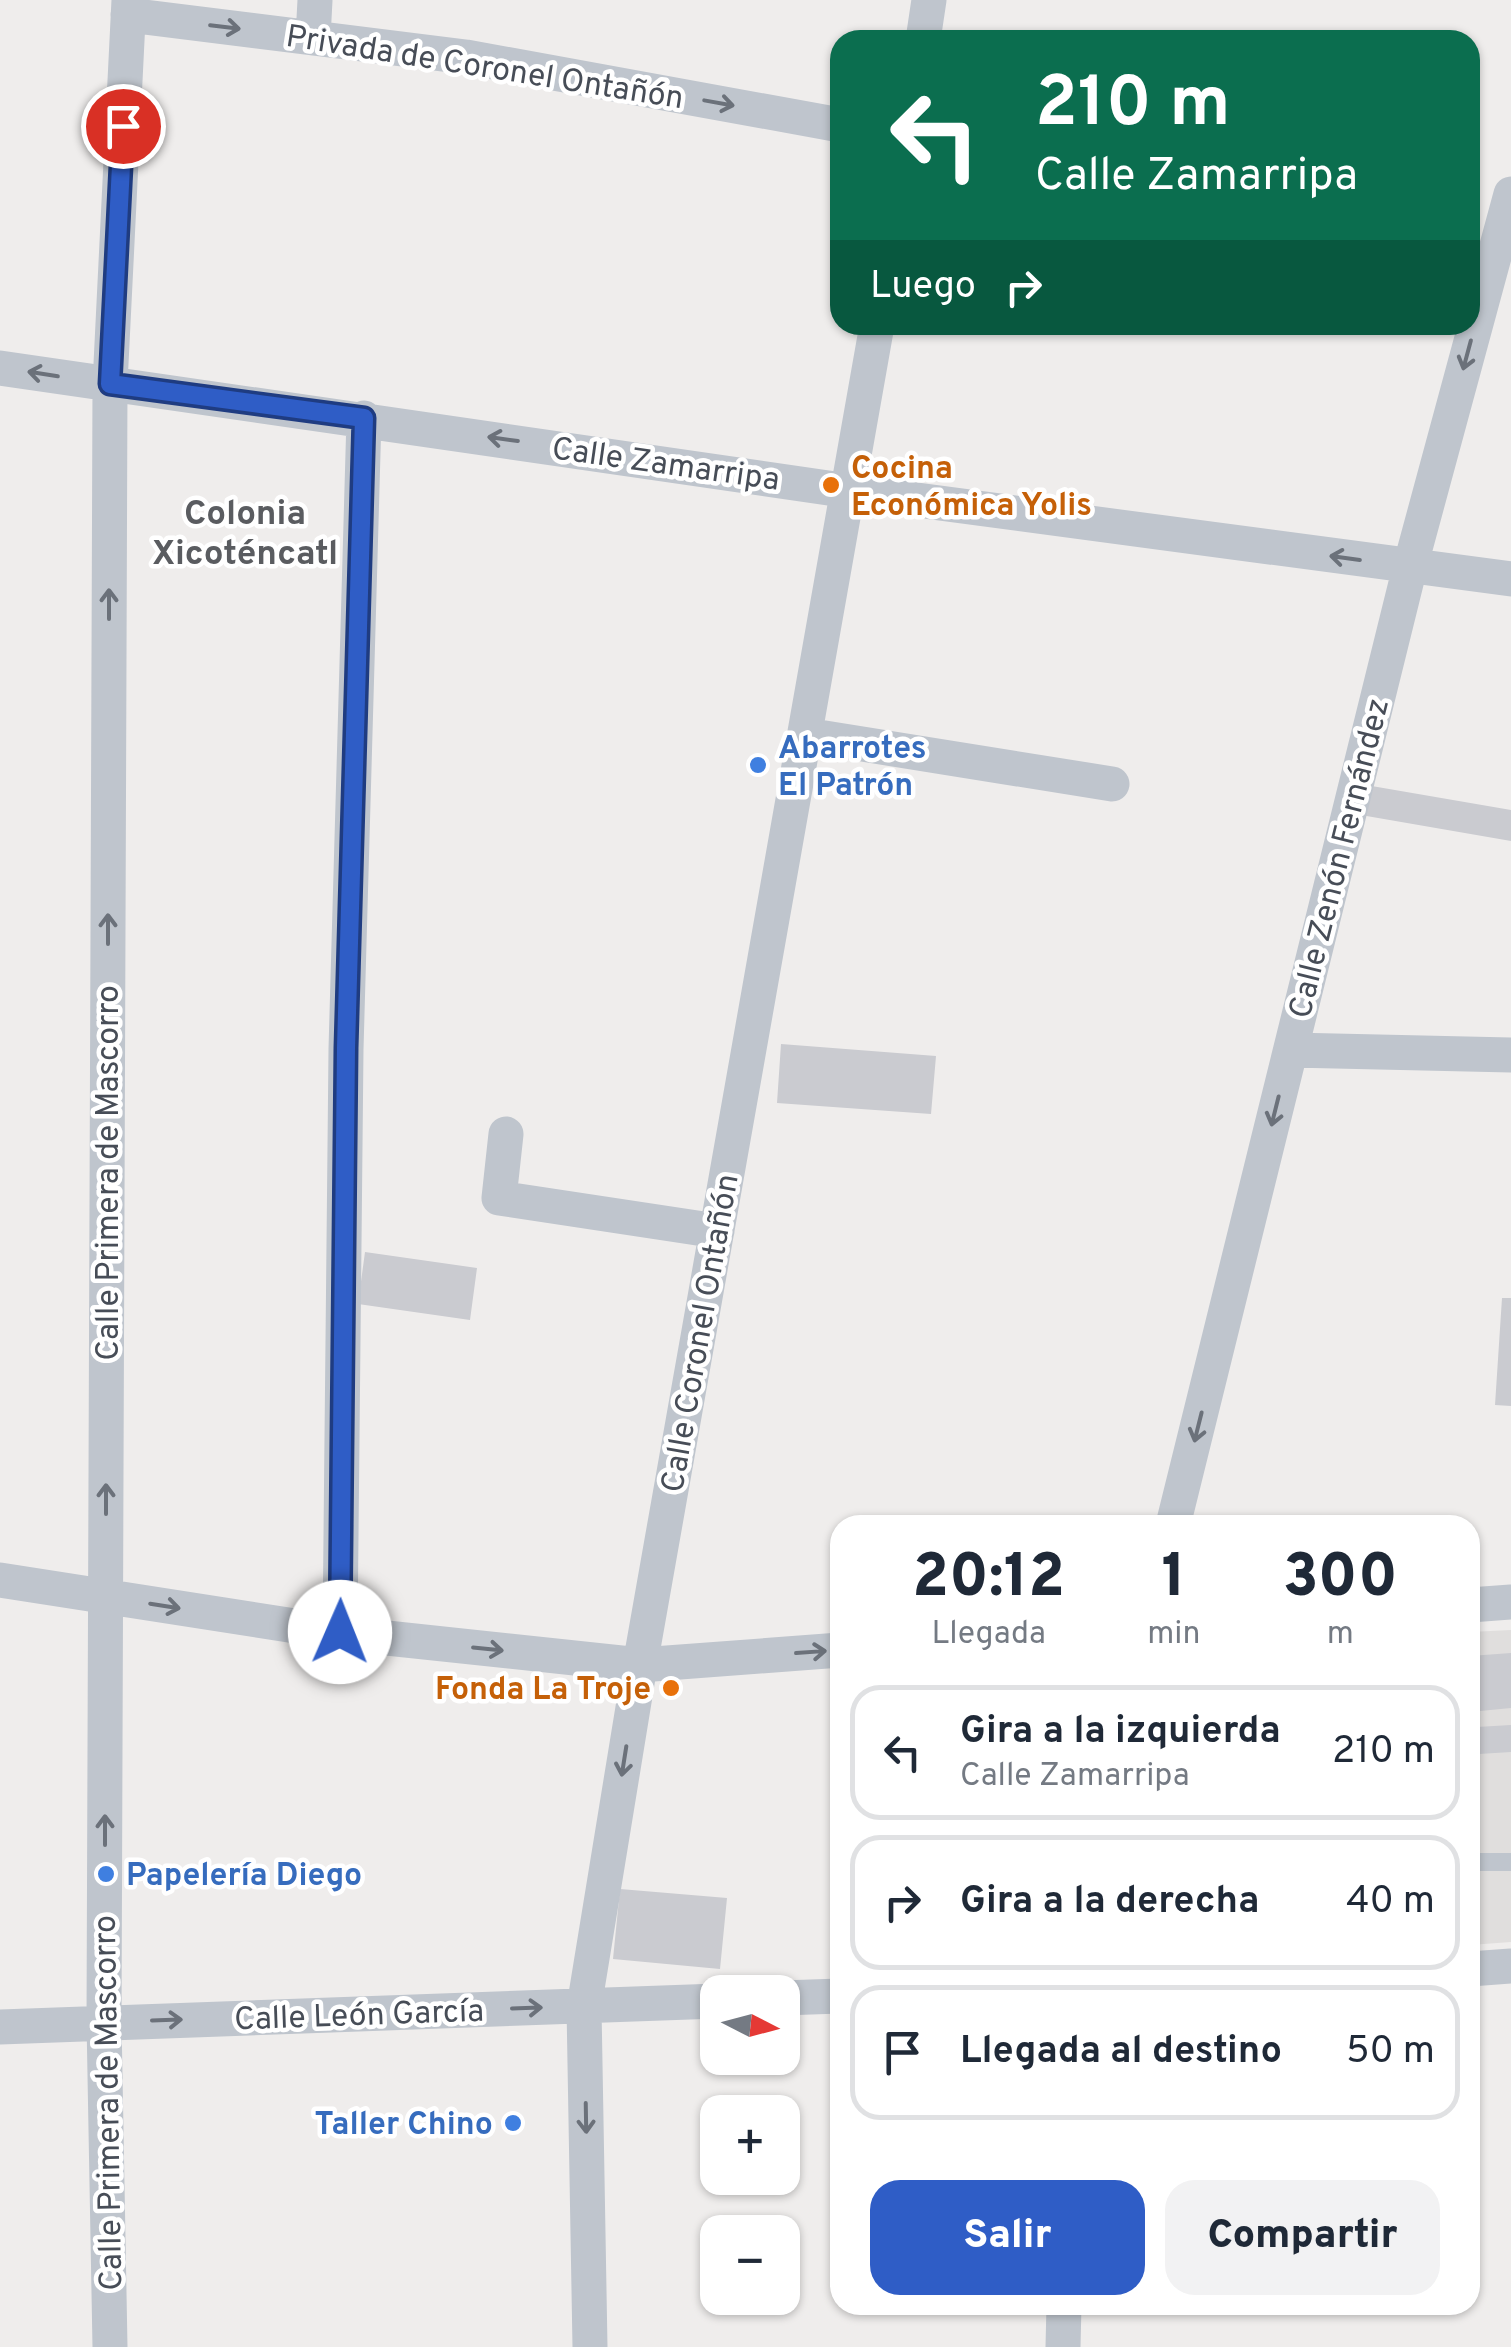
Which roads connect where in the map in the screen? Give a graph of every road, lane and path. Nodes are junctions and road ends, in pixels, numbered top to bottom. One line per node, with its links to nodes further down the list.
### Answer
1 (315, 0): 5 (street)
2 (929, 0): 4 (street)
3 (129, 7): 5 (street, Privada de Coronel Ontañón, one-way to 5); 12 (street, Calle Primera de Mascorro)
4 (924, 30)
5 (313, 38): 6 (street, Privada de Coronel Ontañón, one-way to 6)
6 (830, 123)
7 (1511, 194): 8 (street, Calle Zenón Fernández, one-way to 8)
8 (1480, 308)
9 (875, 335): 14 (street, Calle Coronel Ontañón)
10 (1473, 335): 15 (street, Calle Zenón Fernández, one-way to 15)
11 (0, 368): 12 (street, Calle Zamarripa, one-way to 11)
12 (110, 384): 13 (street, Calle Zamarripa); 25 (street, Calle Primera de Mascorro, one-way to 12)
13 (364, 418): 14 (street, Calle Zamarripa, one-way to 13); 28 (street)
14 (849, 490): 15 (street, Calle Zamarripa, one-way to 14); 17 (street, Calle Coronel Ontañón)
15 (1410, 567): 16 (street, Calle Zamarripa); 19 (street, Calle Zenón Fernández)
16 (1511, 579)
17 (806, 735): 18 (street); 22 (street, Calle Coronel Ontañón)
18 (1112, 784)
19 (1290, 1050): 20 (street); 23 (street, Calle Zenón Fernández, one-way to 23)
20 (1511, 1055)
21 (506, 1134): 22 (street)
22 (717, 1231): 30 (street, Calle Coronel Ontañón)
23 (1176, 1515)
24 (0, 1580): 25 (street)
25 (106, 1597): 28 (street, one-way to 28); 39 (street, Calle Primera de Mascorro, one-way to 25)
26 (1511, 1602): 27 (street)
27 (1480, 1604)
28 (340, 1632): 30 (street, one-way to 30)
29 (830, 1651): 30 (street, one-way to 29)
30 (640, 1665): 38 (street, Calle Coronel Ontañón, one-way to 38)
31 (1480, 1862): 32 (lane)
32 (1511, 1862)
33 (1511, 1966): 34 (street)
34 (1480, 1968)
35 (830, 1996): 36 (street)
36 (800, 1997)
37 (700, 2002): 38 (street, Calle León García)
38 (584, 2007): 39 (street, Calle León García, one-way to 38); 43 (street, Calle Coronel Ontañón, one-way to 43)
39 (104, 2022): 40 (street, Calle León García); 42 (street, Calle Primera de Mascorro)
40 (0, 2027)
41 (1064, 2315): 44 (street)
42 (110, 2347)
43 (590, 2347)
44 (1062, 2347)

